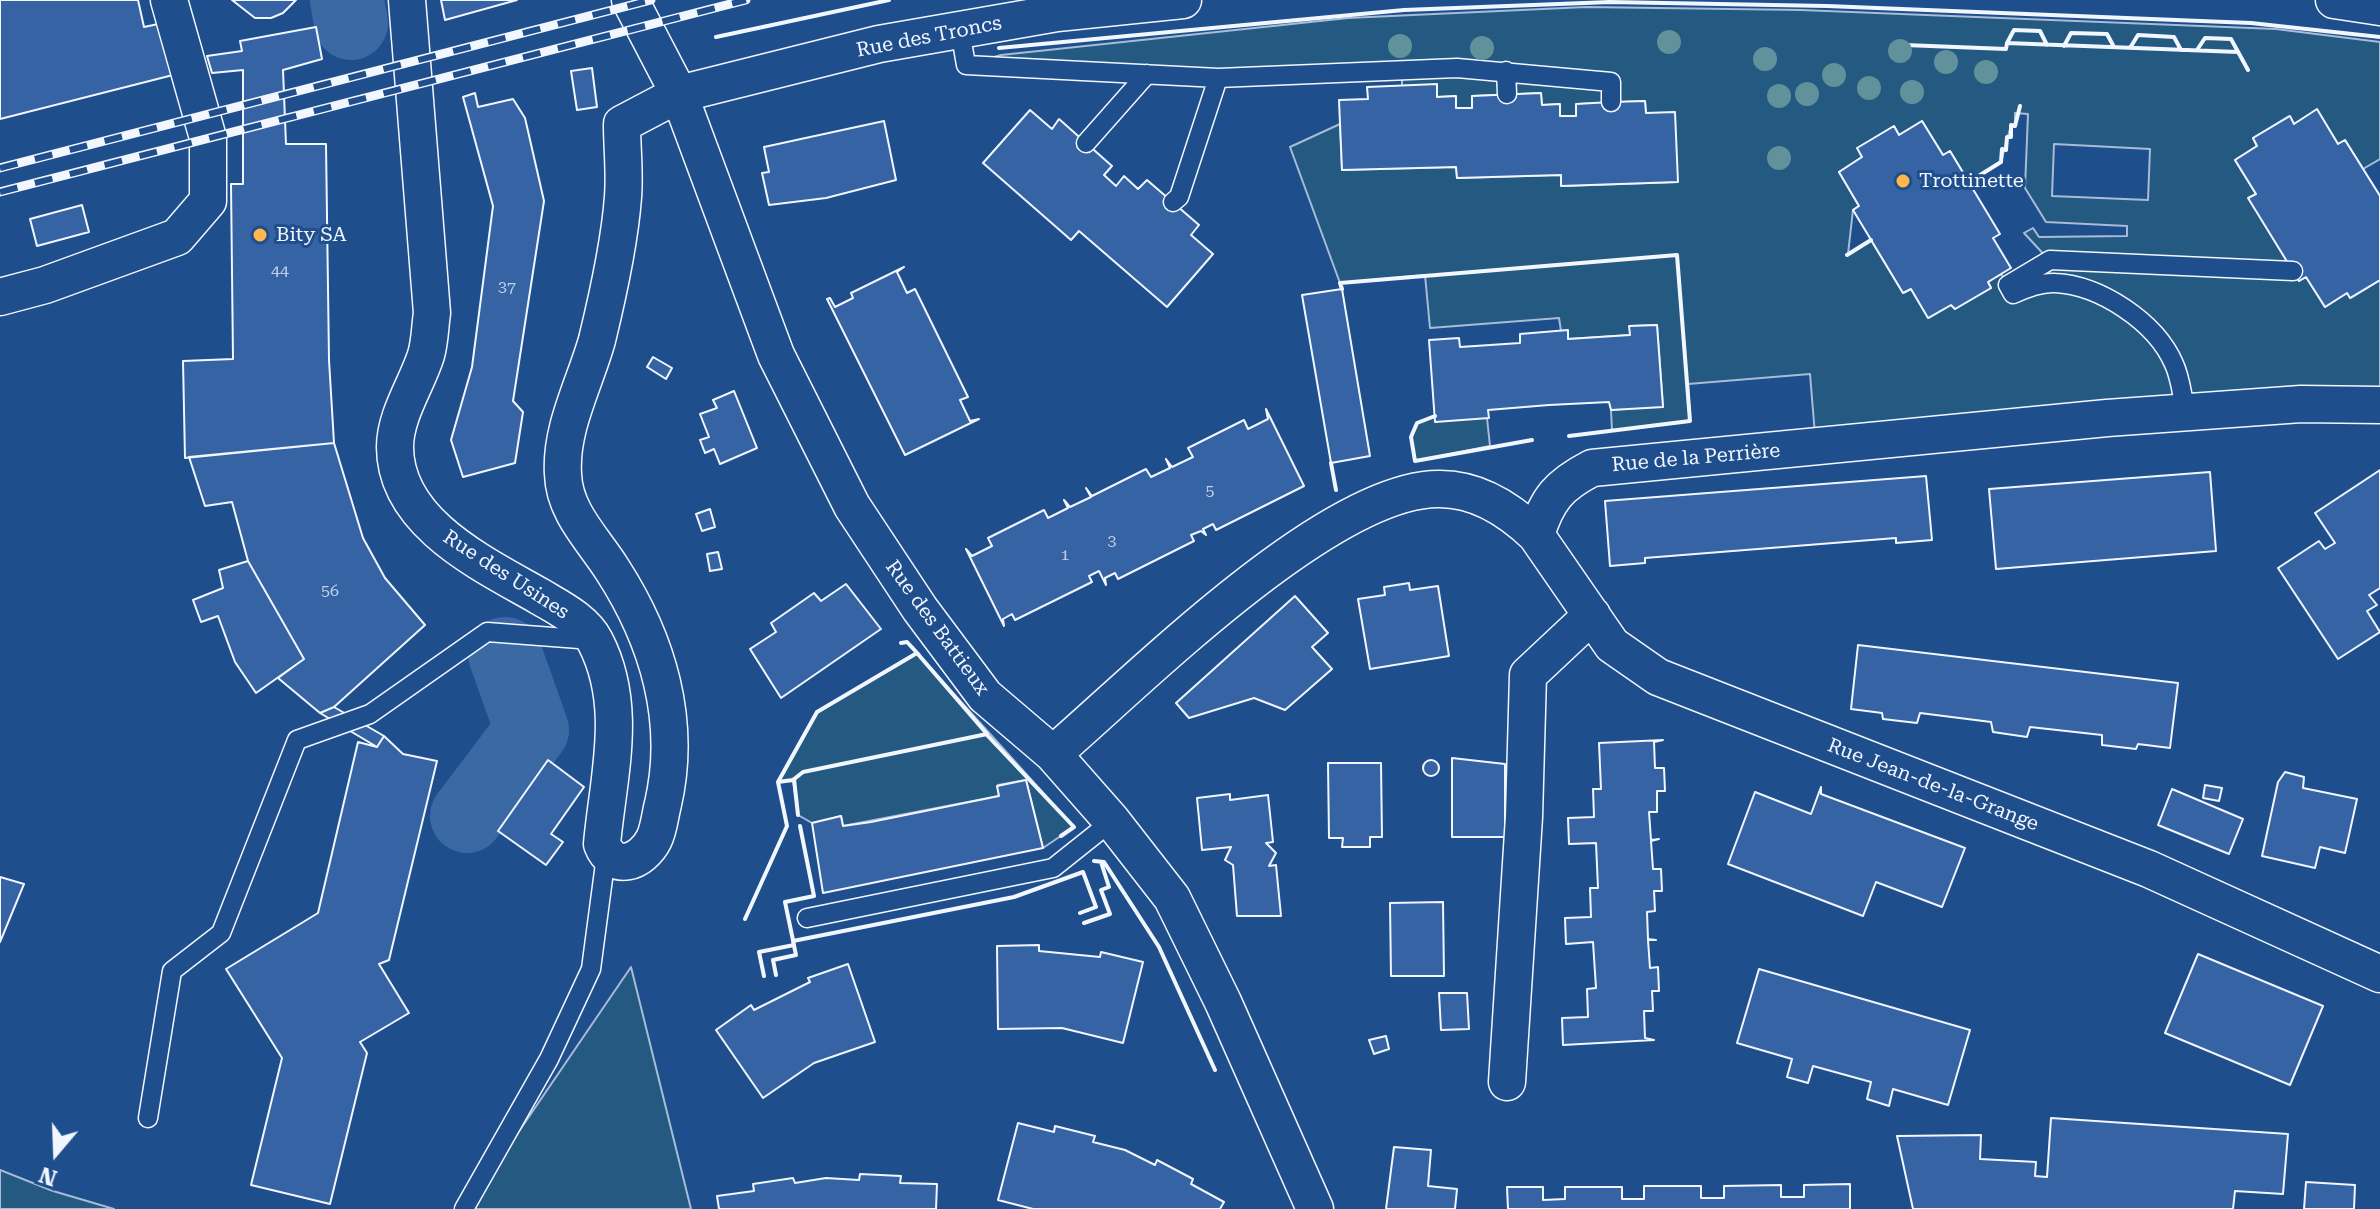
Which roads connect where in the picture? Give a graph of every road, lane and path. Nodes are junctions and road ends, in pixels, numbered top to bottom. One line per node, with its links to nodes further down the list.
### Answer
1 (169, 0): 17 (street)
2 (407, 0): 22 (street, Rue des Usines)
3 (630, 0): 11 (street, Rue des Battieux)
4 (1183, 0): 7 (street, Rue des Troncs)
5 (2334, 0): 6 (street)
6 (2380, 7)
7 (960, 30): 9 (lane); 11 (street, Rue des Troncs)
8 (1506, 71): 10 (lane); 12 (lane); 13 (lane)
9 (1147, 74): 10 (lane); 14 (lane)
10 (1218, 78): 15 (lane)
11 (679, 94): 23 (street, Rue des Battieux); 25 (street, Rue des Troncs)
12 (1507, 94)
13 (1611, 102)
14 (1086, 143)
15 (1173, 202)
16 (2293, 271): 19 (lane)
17 (0, 297)
18 (2380, 405): 19 (street, Rue de la Perrière)
19 (2186, 412): 20 (street, Rue de la Perrière)
20 (1536, 535): 21 (street, Rue Jean-de-la-Grange); 23 (street)
21 (1592, 615): 27 (street, Rue Jean-de-la-Grange); 28 (street)
22 (595, 640): 25 (street, Rue des Usines); 29 (lane)
23 (1053, 754): 24 (street, Rue des Battieux)
24 (1112, 821): 26 (lane); 31 (street, Rue des Battieux)
25 (612, 859): 30 (lane)
26 (807, 918)
27 (2380, 974)
28 (1507, 1082)
29 (148, 1118)
30 (464, 1209)
31 (1315, 1209)

